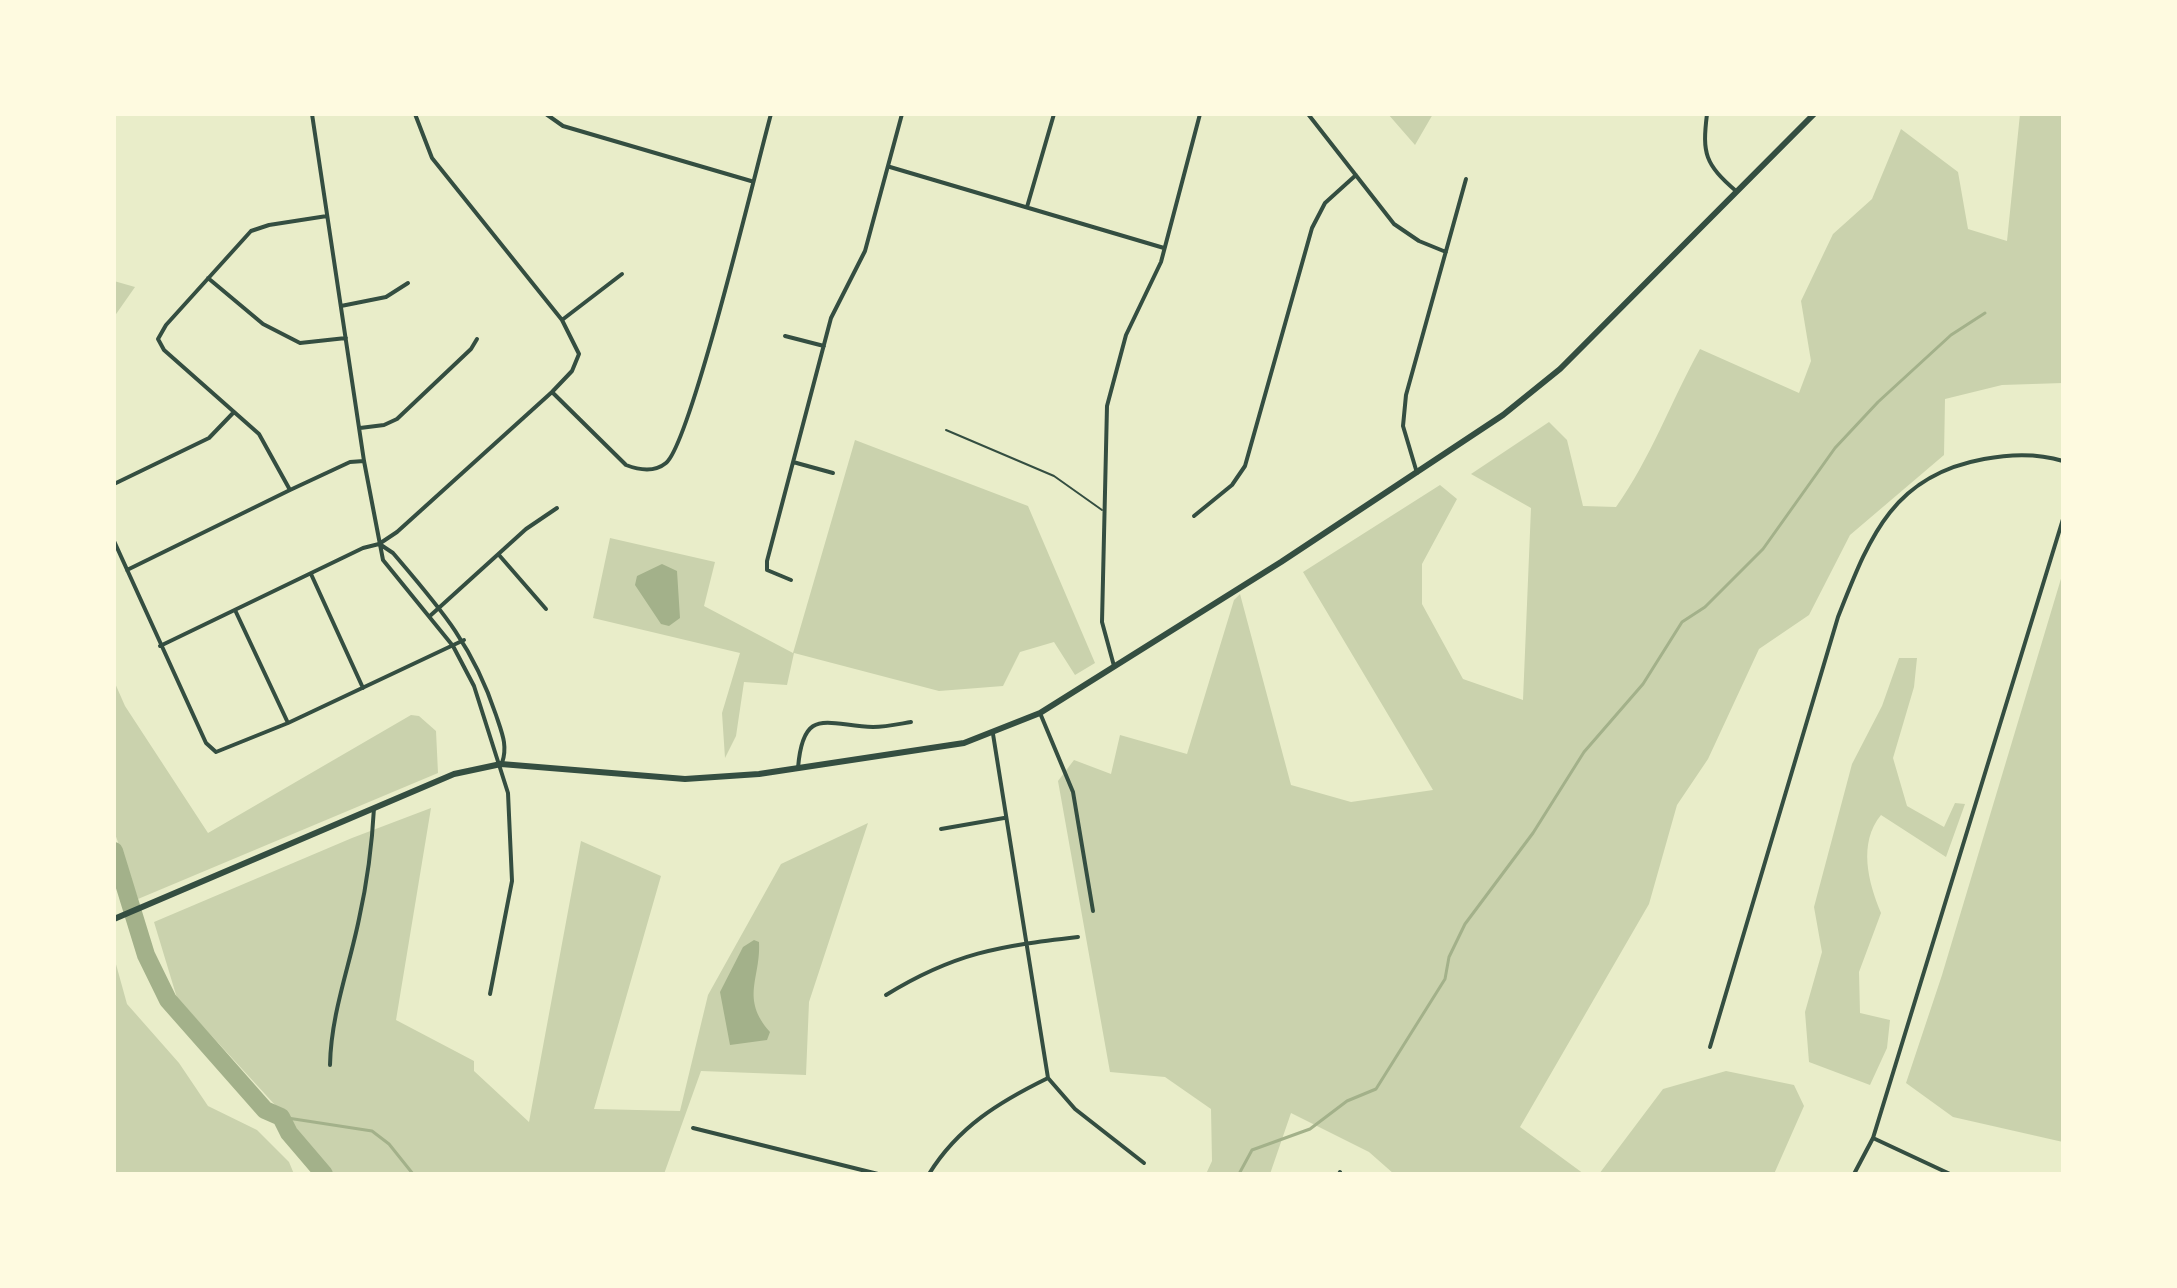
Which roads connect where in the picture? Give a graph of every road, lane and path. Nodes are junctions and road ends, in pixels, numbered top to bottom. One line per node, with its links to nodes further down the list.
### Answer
1 (312, 114): 17 (street)
2 (415, 114): 24 (street)
3 (546, 114): 14 (street)
4 (771, 114): 14 (street)
5 (902, 114): 11 (street)
6 (1054, 114): 16 (street)
7 (1200, 114): 18 (street)
8 (1308, 114): 12 (street)
9 (1707, 114): 15 (street)
10 (1814, 114): 15 (main road)
11 (889, 167): 16 (street); 28 (street)
12 (1356, 175): 19 (street); 42 (street)
13 (1466, 179): 19 (street)
14 (752, 181): 29 (street)
15 (1736, 191): 37 (main road)
16 (1027, 207): 18 (street)
17 (327, 216): 21 (street); 23 (street)
18 (1164, 248): 41 (street)
19 (1446, 252): 37 (street)
20 (622, 274): 24 (street)
21 (208, 278): 26 (street); 30 (street)
22 (408, 283): 23 (street)
23 (341, 306): 26 (street)
24 (562, 320): 29 (street)
25 (785, 336): 28 (street)
26 (346, 338): 31 (street)
27 (477, 339): 31 (street)
28 (824, 346): 35 (street)
29 (552, 392): 45 (street)
30 (234, 412): 38 (street); 39 (street)
31 (360, 428): 33 (street)
32 (946, 430): 41 (lane)
33 (364, 461): 39 (street); 45 (street)
34 (2063, 461): 74 (street)
35 (793, 462): 36 (street); 49 (street)
36 (833, 473)
37 (1417, 473): 57 (main road)
38 (114, 484)
39 (290, 490): 47 (street)
40 (557, 508): 46 (street)
41 (1103, 510): 57 (street)
42 (1194, 516)
43 (2063, 519): 78 (street)
44 (114, 541): 47 (street)
45 (379, 544): 48 (street); 50 (street); 53 (street)
46 (499, 555): 50 (street); 51 (street)
47 (127, 570): 55 (street)
48 (311, 574): 52 (street); 58 (street)
49 (791, 580)
50 (440, 608): 53 (street); 54 (street)
51 (546, 609)
52 (235, 610): 55 (street); 61 (street)
53 (431, 615): 56 (street)
54 (464, 640): 56 (street); 63 (street)
55 (160, 646): 61 (street)
56 (453, 646): 58 (street); 63 (street)
57 (1115, 668): 59 (main road)
58 (363, 688): 61 (street)
59 (1040, 713): 62 (main road); 68 (street)
60 (911, 722): 64 (street)
61 (288, 723)
62 (993, 734): 64 (main road); 66 (street)
63 (501, 764): 64 (main road); 65 (main road); 72 (street)
64 (798, 768)
65 (374, 808): 69 (main road); 75 (street)
66 (1004, 818): 67 (street); 71 (street)
67 (941, 829)
68 (1093, 911)
69 (114, 919)
70 (1078, 937): 71 (street)
71 (1025, 943): 73 (street); 76 (street)
72 (490, 994)
73 (886, 995)
74 (1710, 1047)
75 (330, 1065)
76 (1048, 1078): 79 (street); 81 (street)
77 (693, 1128): 80 (street)
78 (1873, 1138): 82 (street); 83 (street)
79 (1144, 1163)
80 (878, 1174)
81 (929, 1174)
82 (1854, 1174)
83 (1950, 1174)

